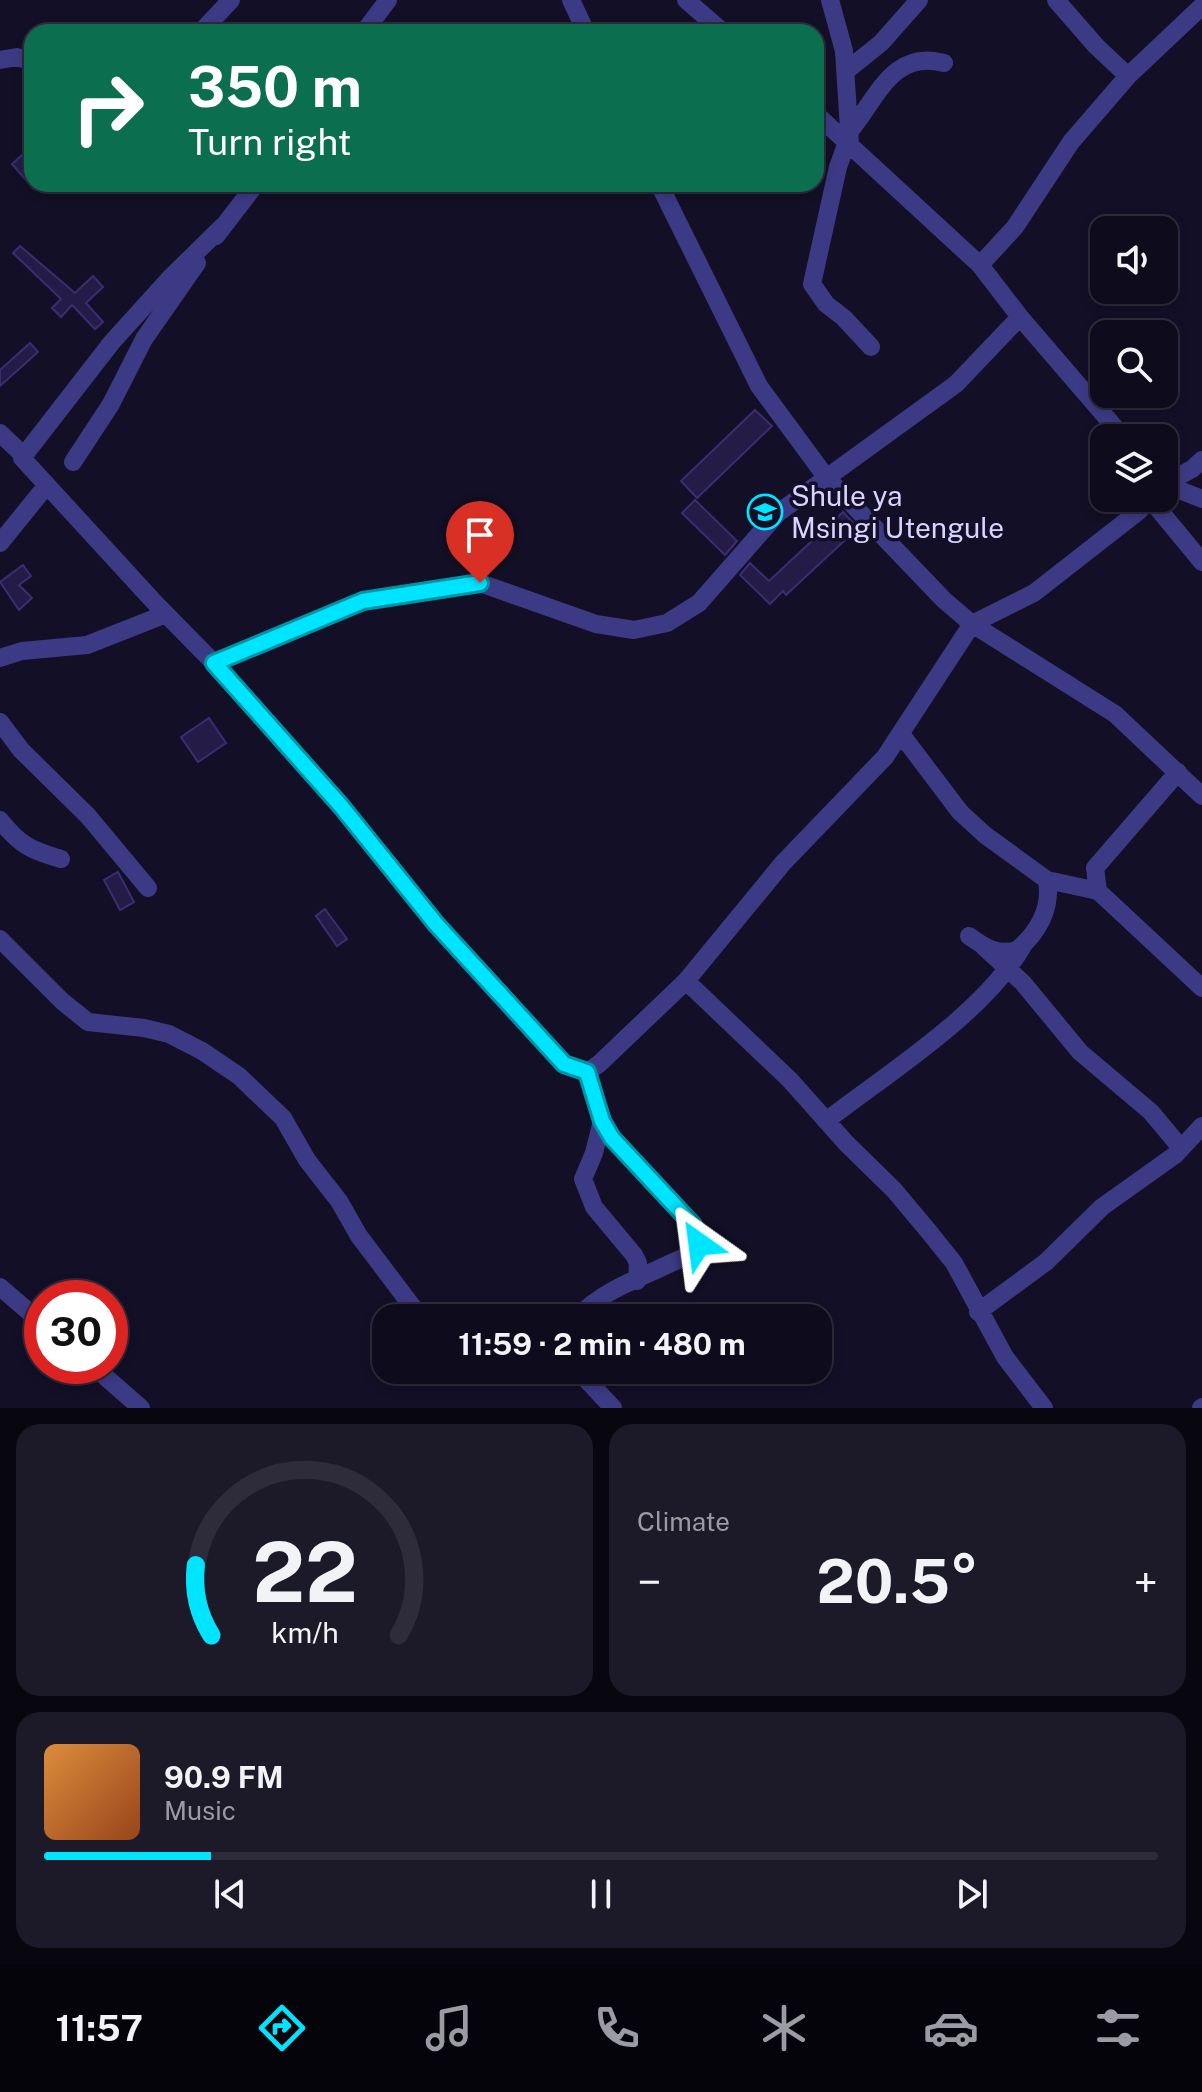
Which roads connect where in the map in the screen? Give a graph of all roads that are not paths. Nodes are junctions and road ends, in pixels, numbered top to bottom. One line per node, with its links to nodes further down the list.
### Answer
1 (231, 0): 9 (street)
2 (388, 0): 10 (street)
3 (571, 0): 11 (street)
4 (686, 0): 12 (street)
5 (830, 0): 16 (street)
6 (919, 0): 16 (street)
7 (1056, 0): 17 (street)
8 (1202, 6): 17 (street)
9 (208, 24)
10 (370, 24)
11 (582, 24)
12 (714, 24)
13 (24, 59): 14 (street)
14 (0, 60)
15 (944, 63): 19 (street)
16 (846, 71): 19 (street)
17 (1128, 76): 23 (street)
18 (824, 120): 19 (street)
19 (849, 139): 23 (street); 25 (street)
20 (250, 192): 22 (street)
21 (663, 192): 32 (street)
22 (223, 226): 28 (street); 30 (street)
23 (980, 265): 24 (street)
24 (1020, 317): 26 (street); 32 (street)
25 (871, 347)
26 (1112, 424)
27 (0, 433): 28 (street)
28 (22, 458): 33 (street)
29 (1202, 460): 31 (street)
30 (73, 462)
31 (1178, 476)
32 (826, 477): 41 (street); 43 (street)
33 (47, 485): 38 (street); 40 (street)
34 (1178, 490): 35 (street)
35 (1202, 499)
36 (1138, 512): 41 (street)
37 (1161, 512): 39 (street)
38 (0, 543)
39 (1202, 562)
40 (166, 614): 42 (street); 43 (street)
41 (972, 624): 45 (street); 46 (street)
42 (0, 658)
43 (214, 663): 58 (street)
44 (0, 722): 51 (street)
45 (901, 734): 50 (street); 56 (street)
46 (1178, 772): 47 (street); 52 (street)
47 (1202, 796)
48 (0, 820): 49 (street)
49 (61, 859)
50 (1047, 880): 52 (street); 54 (street)
51 (148, 888)
52 (1098, 891): 57 (street)
53 (0, 939): 65 (street)
54 (1024, 944): 55 (street); 55 (street)
55 (1008, 970): 60 (street); 62 (street)
56 (686, 981): 58 (street); 60 (street)
57 (1202, 988)
58 (587, 1072): 59 (street)
59 (602, 1121): 63 (street); 63 (street)
60 (826, 1121): 68 (street)
61 (1202, 1126): 62 (street)
62 (1181, 1148): 68 (street)
63 (637, 1281): 66 (street)
64 (0, 1287): 67 (street)
65 (410, 1304)
66 (591, 1304)
67 (24, 1308)
68 (978, 1312): 73 (street)
69 (114, 1384): 71 (street)
70 (591, 1384): 72 (street)
71 (141, 1408)
72 (613, 1408)
73 (1044, 1408)

